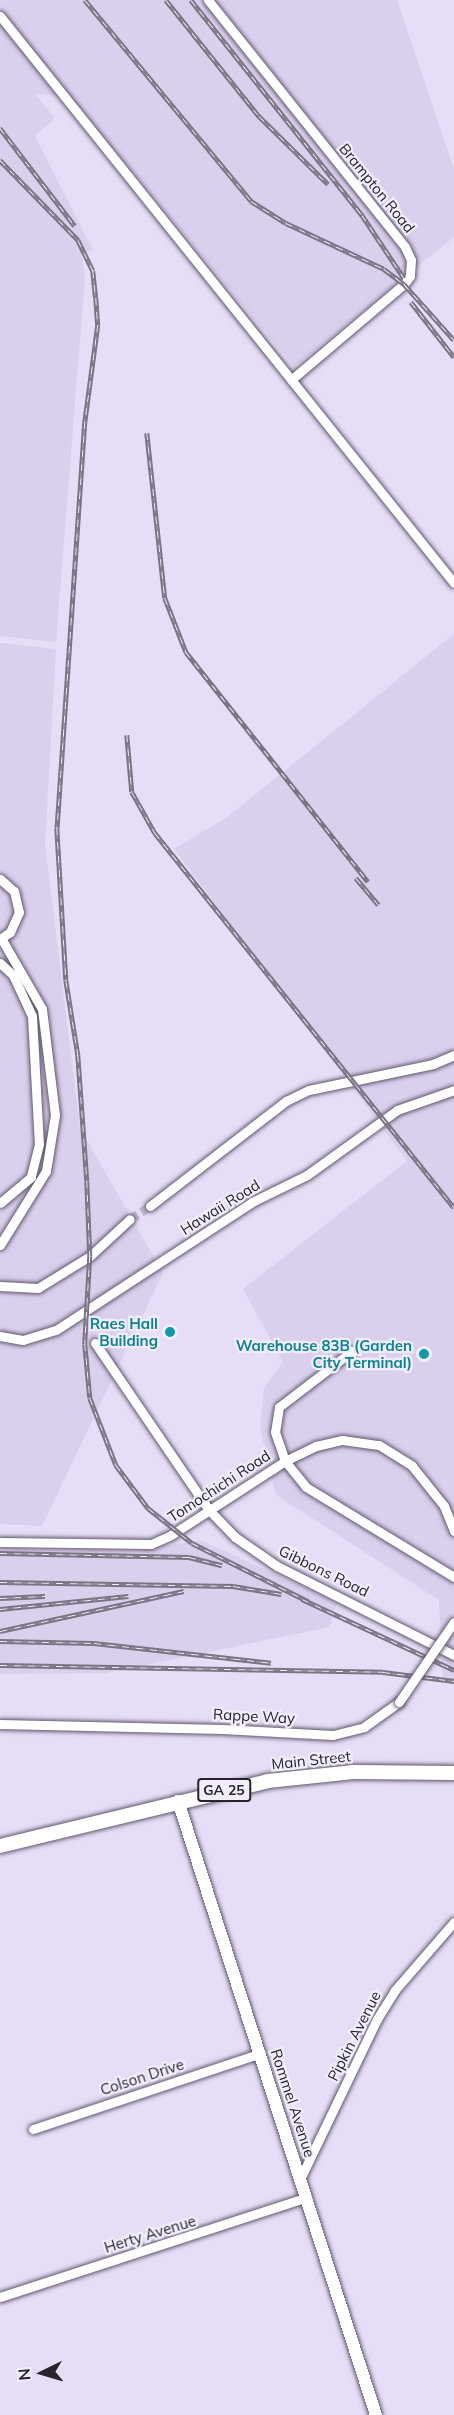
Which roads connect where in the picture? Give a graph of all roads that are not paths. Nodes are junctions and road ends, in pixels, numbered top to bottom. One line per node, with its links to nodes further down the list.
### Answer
1 (208, 0): 3 (street, Brampton Road)
2 (0, 16): 3 (street)
3 (291, 380): 4 (street)
4 (454, 583)
5 (0, 879): 6 (street)
6 (0, 939): 13 (street)
7 (0, 963): 10 (street)
8 (454, 1055): 11 (street)
9 (454, 1090): 15 (street, Hawaii Road)
10 (0, 1203)
11 (150, 1206)
12 (130, 1218): 14 (street)
13 (0, 1245)
14 (0, 1286)
15 (0, 1336)
16 (95, 1343): 19 (street, Gibbons Road)
17 (352, 1351): 18 (street)
18 (285, 1461): 19 (street, Tomochichi Road); 20 (street); 22 (street, Tomochichi Road)
19 (209, 1510): 21 (street, Tomochichi Road); 24 (street, Gibbons Road)
20 (454, 1530)
21 (0, 1542)
22 (454, 1577)
23 (454, 1622): 25 (street, Rappe Way, bridge)
24 (454, 1655)
25 (0, 1724)
26 (454, 1773): 27 (main road, Main Street / GA 25)
27 (178, 1801): 28 (main road, Main Street / GA 25); 30 (street, Rommel Avenue)
28 (0, 1846)
29 (454, 1922): 32 (street, Pipkin Avenue)
30 (261, 2053): 31 (street, Colson Drive); 32 (street, Rommel Avenue)
31 (33, 2129)
32 (302, 2177): 33 (street, Rommel Avenue)
33 (307, 2197): 34 (street, Herty Avenue); 35 (street, Rommel Avenue)
34 (0, 2297)
35 (376, 2415)

